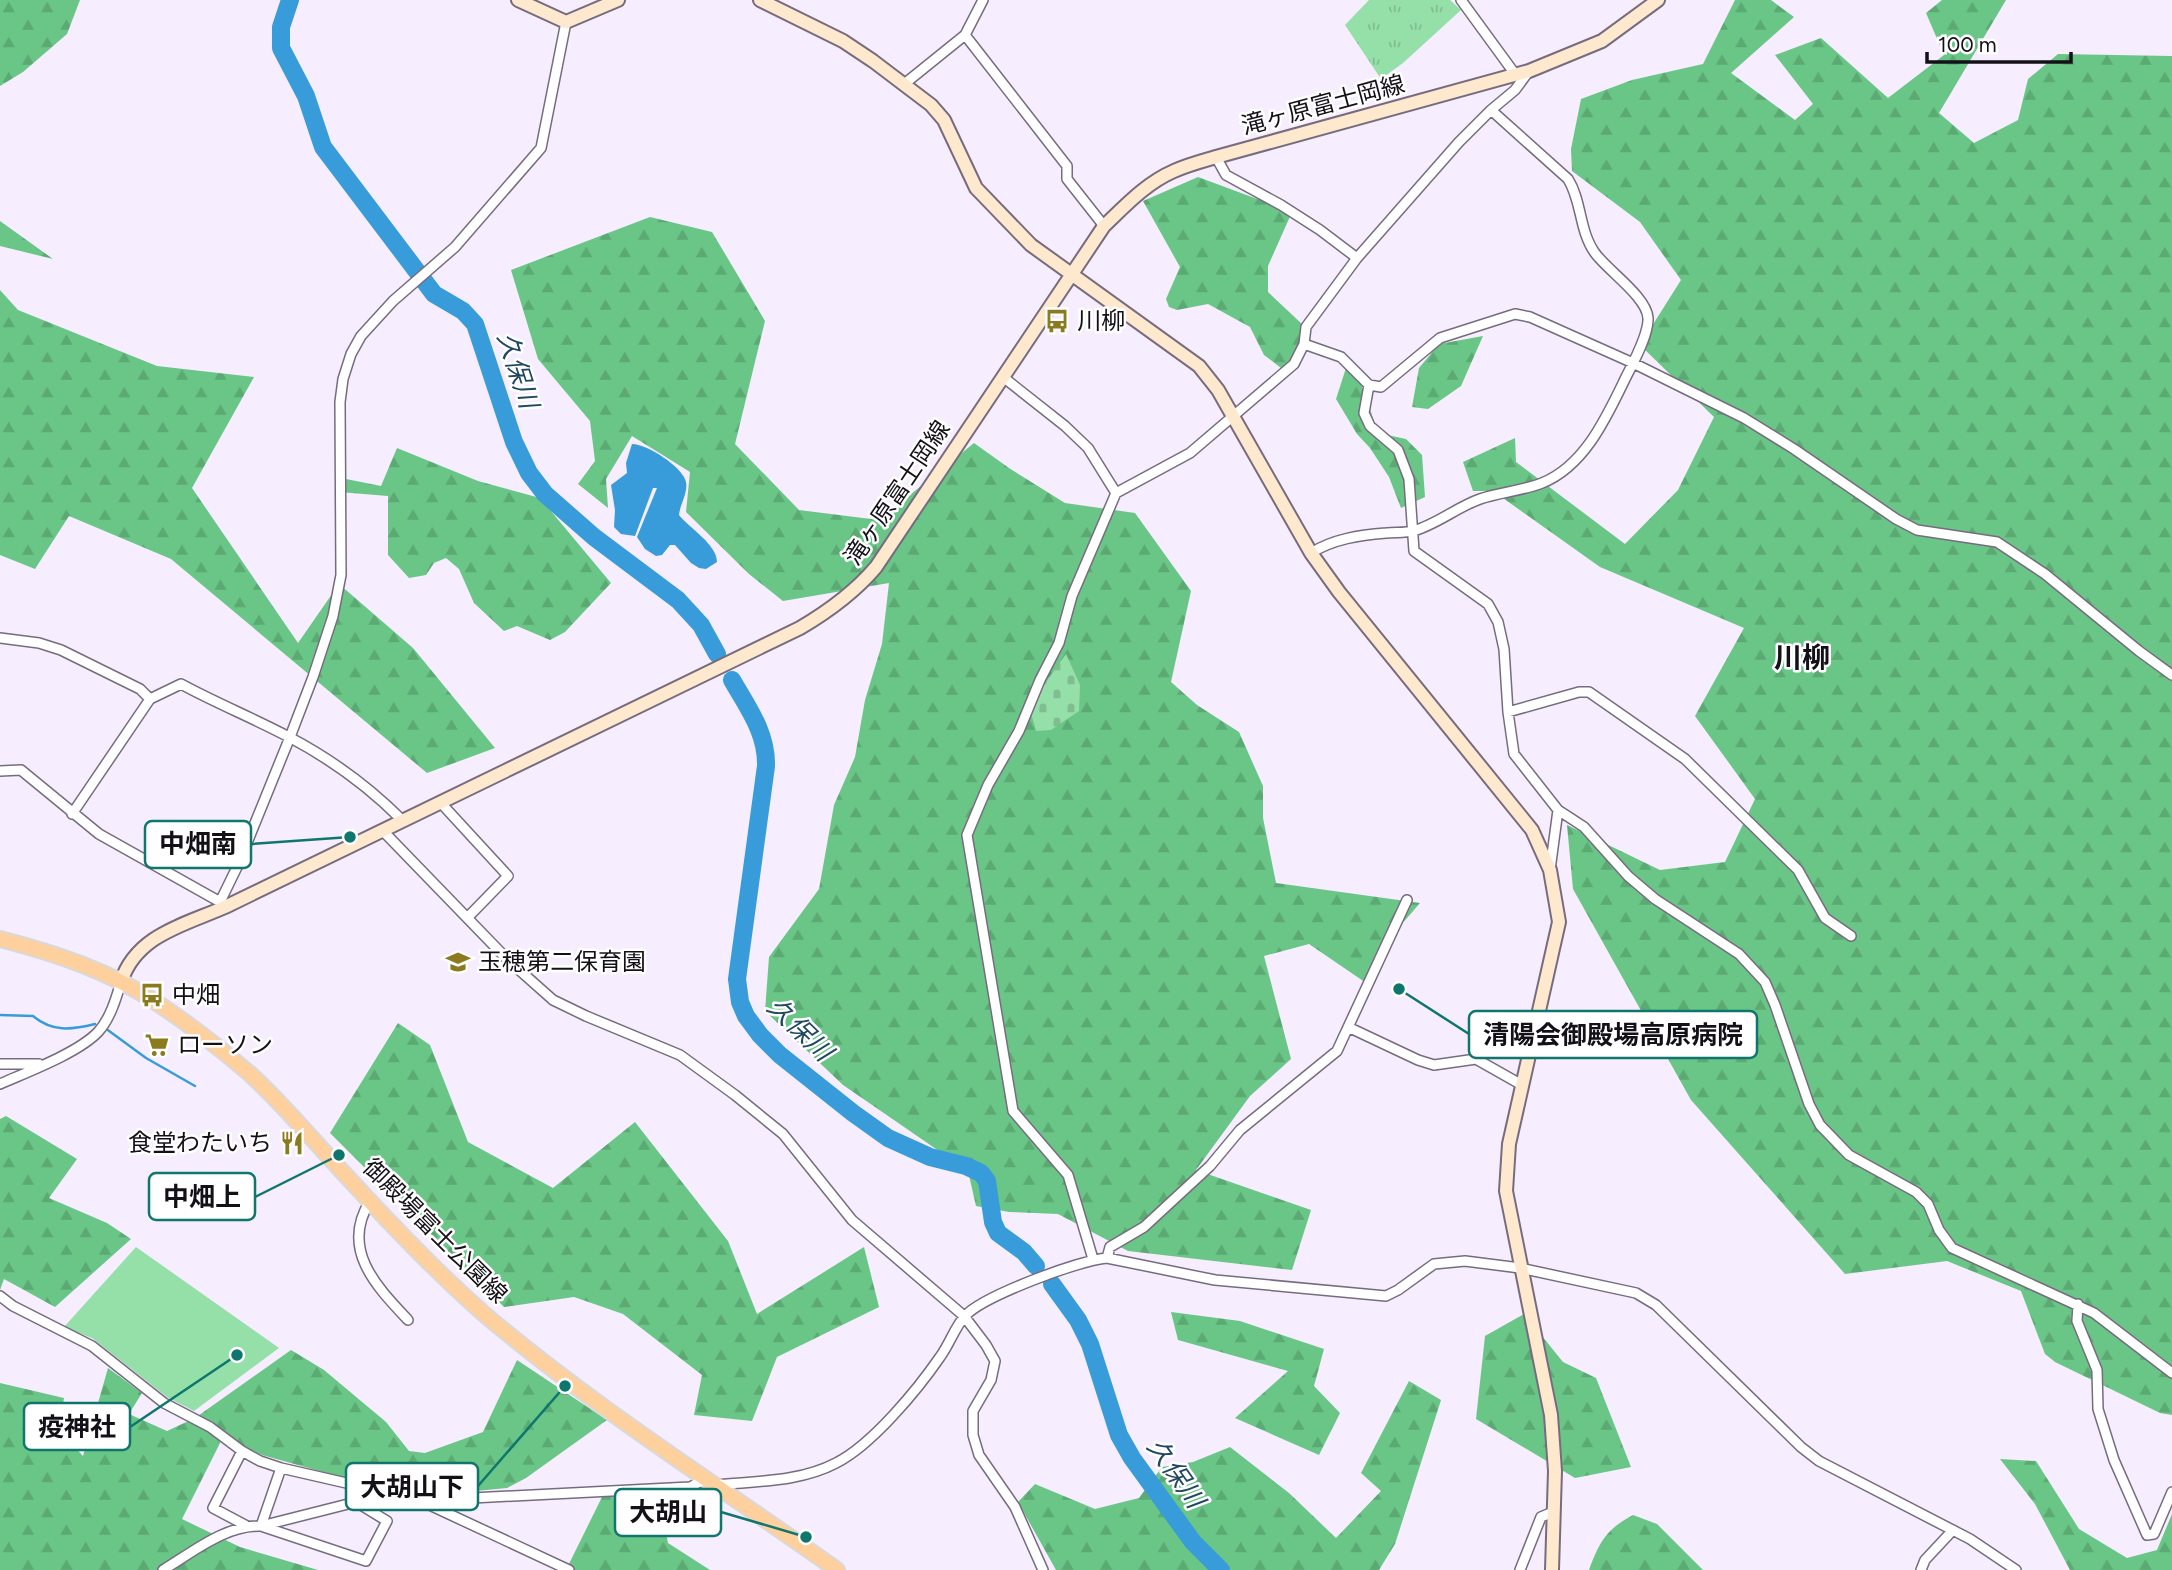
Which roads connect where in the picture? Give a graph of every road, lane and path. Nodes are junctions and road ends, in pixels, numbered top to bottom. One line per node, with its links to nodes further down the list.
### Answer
1 (518, 0): 7 (street)
2 (618, 0): 7 (street)
3 (760, 0): 11 (street)
4 (983, 0): 8 (street)
5 (1461, 0): 10 (street)
6 (1658, 0): 9 (street, 滝ヶ原富士岡線)
7 (566, 22): 29 (street)
8 (965, 35): 11 (street); 14 (street)
9 (1530, 71): 10 (street, 滝ヶ原富士岡線); 12 (street)
10 (1514, 74): 13 (street, 滝ヶ原富士岡線)
11 (903, 85): 16 (street)
12 (1492, 110): 15 (street); 18 (street)
13 (1216, 157): 14 (street, 滝ヶ原富士岡線); 15 (street)
14 (1104, 226): 16 (street, 滝ヶ原富士岡線)
15 (1357, 258): 17 (street)
16 (1072, 274): 19 (street, 滝ヶ原富士岡線); 21 (street)
17 (1304, 344): 20 (street); 21 (street)
18 (1633, 363): 20 (street); 23 (street); 26 (street)
19 (1003, 377): 22 (street); 31 (street, 滝ヶ原富士岡線)
20 (1369, 385): 23 (street)
21 (1234, 417): 22 (street); 24 (street)
22 (1116, 493): 50 (street)
23 (1413, 531): 24 (street); 28 (street)
24 (1311, 553): 36 (street)
25 (0, 638): 27 (street)
26 (2172, 675)
27 (150, 699): 29 (street); 33 (street)
28 (1508, 712): 32 (street); 40 (street)
29 (290, 737): 34 (street); 38 (street)
30 (0, 771): 33 (street)
31 (440, 802): 34 (street, 滝ヶ原富士岡線); 39 (street)
32 (1558, 810): 36 (street); 53 (street)
33 (72, 814): 38 (street)
34 (402, 820): 35 (street, 滝ヶ原富士岡線)
35 (382, 830): 38 (street, 滝ヶ原富士岡線); 39 (street)
36 (1550, 870): 47 (street)
37 (1407, 900): 43 (street)
38 (223, 903): 42 (street, 滝ヶ原富士岡線)
39 (468, 917): 54 (street)
40 (1851, 936)
41 (0, 939): 42 (main road, 御殿場富士公園線)
42 (121, 982): 45 (street); 48 (main road, 御殿場富士公園線)
43 (1348, 1027): 47 (street); 49 (street)
44 (0, 1064): 45 (street)
45 (44, 1064): 46 (street)
46 (0, 1084)
47 (1522, 1085): 51 (street)
48 (370, 1201): 55 (street); 59 (main road, 御殿場富士公園線)
49 (1107, 1258): 50 (street); 51 (street)
50 (1093, 1259): 54 (street)
51 (1520, 1268): 64 (street); 67 (street)
52 (0, 1296): 57 (street)
53 (2078, 1304): 56 (street); 61 (street)
54 (964, 1316): 59 (street); 71 (street)
55 (408, 1320)
56 (2172, 1373)
57 (242, 1451): 58 (street); 65 (street)
58 (281, 1468): 60 (street); 66 (street)
59 (712, 1482): 62 (street); 70 (main road, 御殿場富士公園線)
60 (386, 1492): 62 (street); 63 (street)
61 (2172, 1492)
62 (416, 1499): 69 (street)
63 (356, 1502): 66 (street); 66 (street)
64 (1553, 1512): 72 (street); 73 (street)
65 (245, 1525): 66 (street); 68 (street)
66 (261, 1525)
67 (1953, 1530): 74 (street); 75 (street)
68 (163, 1570)
69 (569, 1570)
70 (837, 1570)
71 (1043, 1570)
72 (1520, 1570)
73 (1552, 1570)
74 (1921, 1570)
75 (2016, 1570)

